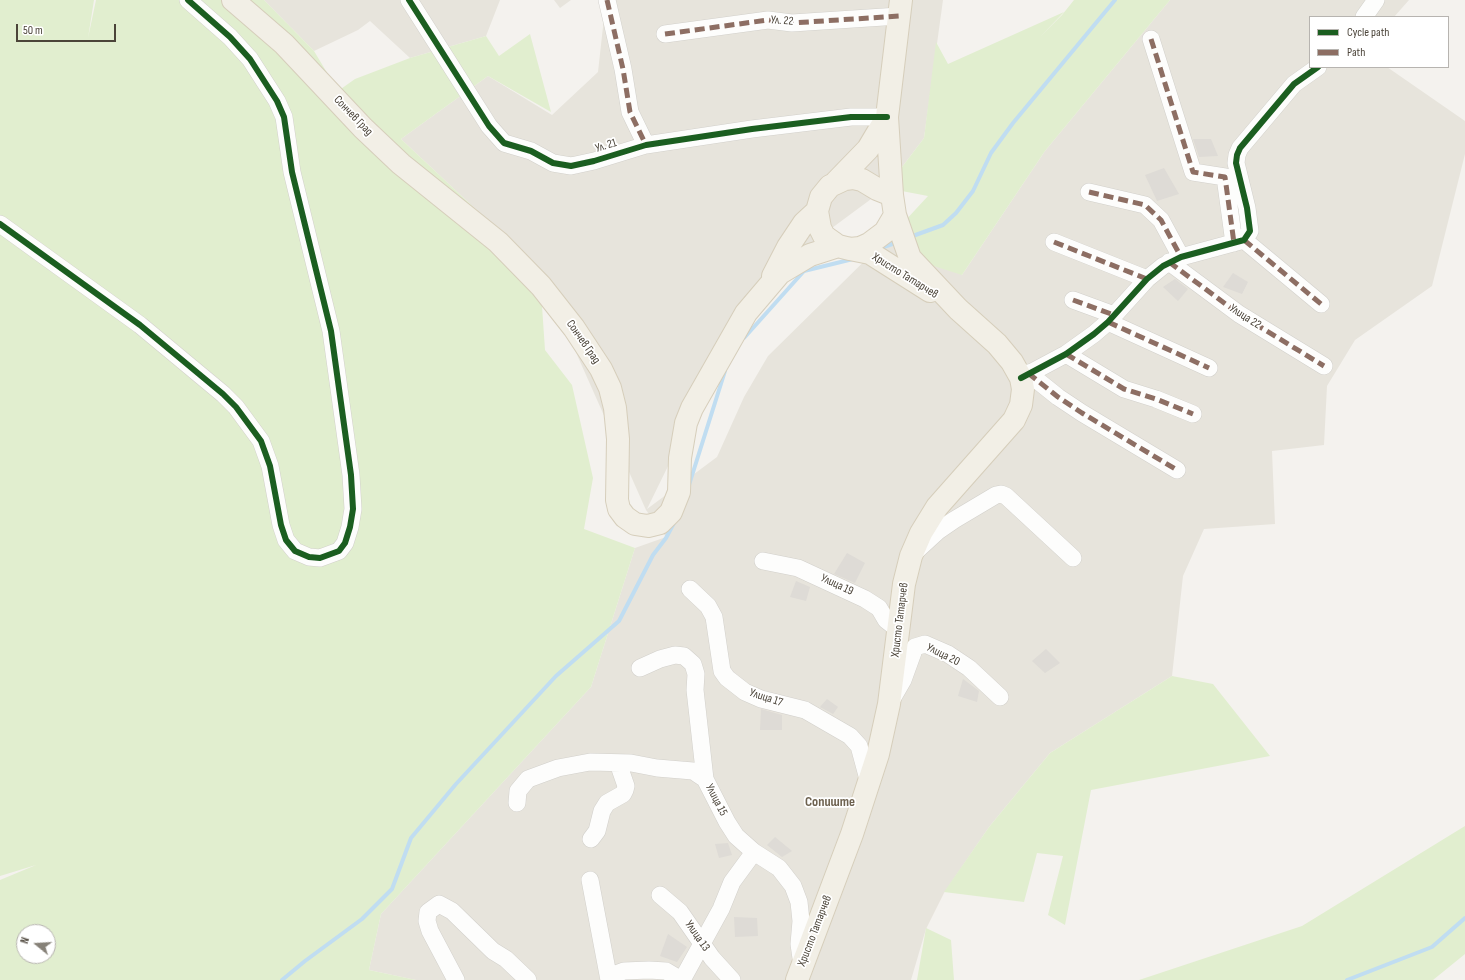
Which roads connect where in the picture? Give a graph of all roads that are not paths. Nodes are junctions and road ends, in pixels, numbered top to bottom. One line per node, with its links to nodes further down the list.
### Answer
1 (188, 0): 17 (street)
2 (233, 0): 23 (main road, Сончев Град)
3 (409, 0): 12 (street, Ул. 21)
4 (607, 0): 12 (street)
5 (1376, 0): 7 (street)
6 (900, 8): 8 (street, Ул. 22); 11 (main road, Христо Татарчев)
7 (1365, 16)
8 (665, 34)
9 (1151, 39): 18 (street)
10 (1317, 68): 18 (street)
11 (887, 117): 12 (street, Ул. 21); 13 (main road, Христо Татарчев); 15 (main road, Христо Татарчев)
12 (646, 145)
13 (836, 182): 15 (main road); 16 (main road)
14 (1089, 192): 21 (street, Улица 22)
15 (894, 205): 20 (main road); 26 (main road, Христо Татарчев)
16 (816, 211): 20 (main road); 23 (main road)
17 (0, 224)
18 (1239, 241): 21 (street); 25 (street)
19 (1054, 242): 22 (street)
20 (844, 248): 23 (main road); 26 (main road, Христо Татарчев)
21 (1175, 260): 22 (street); 29 (street, Улица 22)
22 (1147, 278): 27 (street)
23 (769, 286)
24 (1073, 300): 27 (street)
25 (1321, 304)
26 (958, 309): 31 (main road, Христо Татарчев)
27 (1111, 318): 28 (street); 30 (street)
28 (1066, 354): 31 (street); 32 (street)
29 (1324, 366)
30 (1209, 368)
31 (1024, 376): 33 (street); 34 (main road, Христо Татарчев)
32 (1193, 414)
33 (1177, 470)
34 (911, 556): 35 (street); 38 (main road, Христо Татарчев)
35 (1074, 558)
36 (763, 561): 38 (street, Улица 19)
37 (690, 590): 44 (street, Улица 17)
38 (899, 630): 41 (main road, Христо Татарчев)
39 (640, 668): 43 (street, Улица 15)
40 (1000, 697): 41 (street, Улица 20)
41 (889, 704): 44 (main road, Христо Татарчев)
42 (618, 763): 43 (street); 45 (street); 46 (street)
43 (705, 779): 47 (street, Улица 15)
44 (869, 783): 51 (main road, Христо Татарчев)
45 (517, 803)
46 (591, 839)
47 (754, 852): 50 (street); 51 (street, Улица 15)
48 (590, 880): 54 (street)
49 (660, 895): 50 (street, Улица 13)
50 (702, 945): 54 (street); 55 (street, Улица 13)
51 (800, 972)
52 (456, 980): 53 (street)
53 (528, 980)
54 (681, 980)
55 (732, 980)

